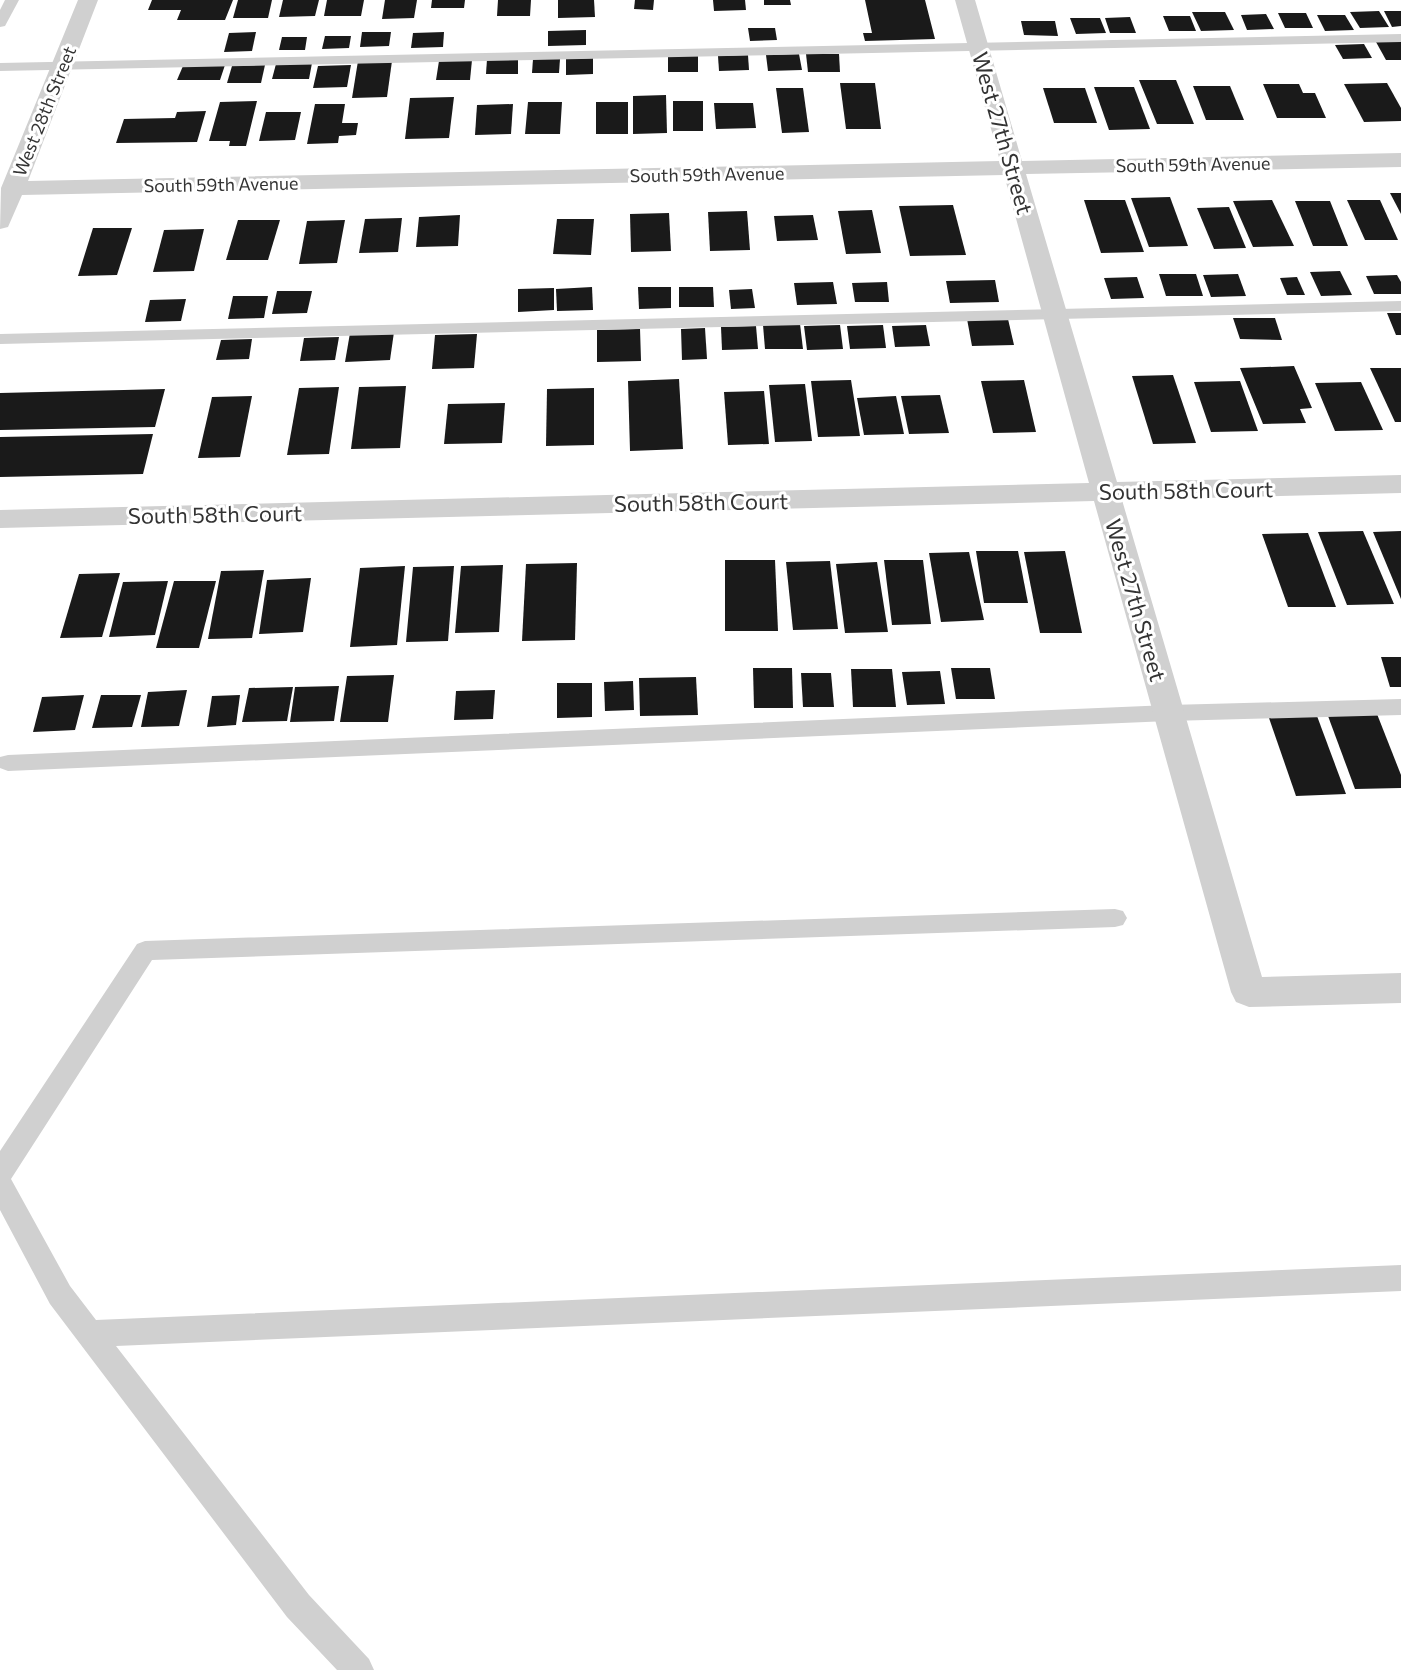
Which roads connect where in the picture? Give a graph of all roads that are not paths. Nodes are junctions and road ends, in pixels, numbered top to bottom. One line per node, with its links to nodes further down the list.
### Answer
1 (12, 0): 4 (lane)
2 (88, 0): 7 (street, West 28th Street)
3 (964, 0): 6 (street, West 27th Street)
4 (0, 23)
5 (1401, 38): 6 (lane)
6 (978, 46): 7 (lane); 10 (street, West 27th Street)
7 (62, 66): 8 (lane); 11 (street, West 28th Street)
8 (0, 67)
9 (1401, 160): 10 (street, South 59th Avenue)
10 (1013, 168): 11 (street, South 59th Avenue); 14 (street, West 27th Street)
11 (13, 188): 12 (street, West 28th Street)
12 (0, 222)
13 (1401, 306): 14 (lane)
14 (1054, 314): 15 (lane); 17 (street, West 27th Street)
15 (0, 339)
16 (1401, 484): 17 (street, South 58th Court)
17 (1105, 492): 18 (street, South 58th Court); 20 (street, West 27th Street)
18 (0, 519)
19 (1401, 707): 20 (lane)
20 (1169, 713): 21 (lane); 23 (street, West 27th Street)
21 (8, 763)
22 (1115, 918): 24 (lane)
23 (1401, 988)
24 (0, 1173)
25 (0, 1184): 27 (lane)
26 (1401, 1278): 27 (lane)
27 (91, 1334): 28 (lane)
28 (358, 1670)

